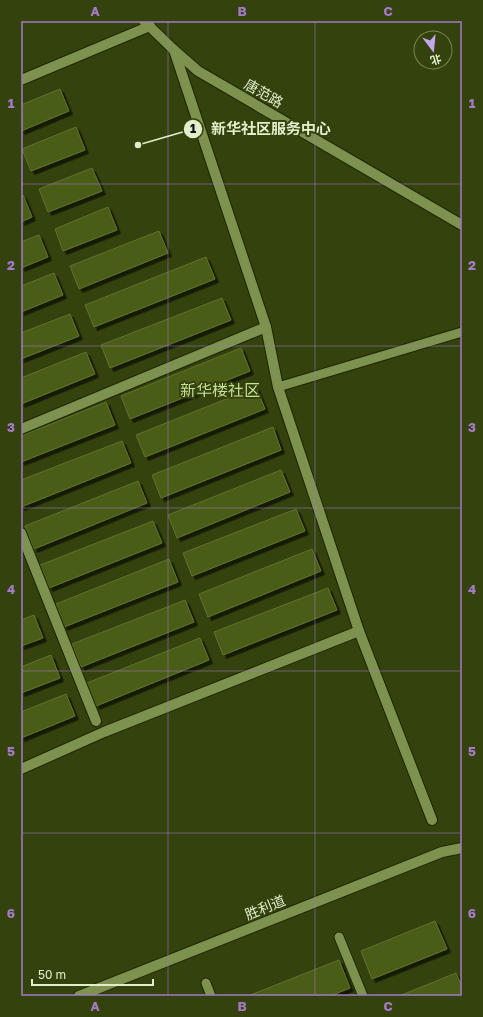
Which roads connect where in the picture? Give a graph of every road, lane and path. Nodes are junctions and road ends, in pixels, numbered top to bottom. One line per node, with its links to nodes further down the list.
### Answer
1 (147, 24): 2 (street, 唐范路); 3 (street)
2 (174, 50): 4 (street, 唐范路); 5 (street)
3 (21, 80)
4 (462, 225)
5 (266, 328): 7 (street); 8 (street)
6 (462, 332): 7 (lane)
7 (278, 387): 10 (street)
8 (21, 429)
9 (21, 533): 11 (street)
10 (359, 631): 12 (street); 13 (street)
11 (96, 721)
12 (21, 769)
13 (432, 820)
14 (462, 848): 17 (street, 胜利道)
15 (339, 937): 19 (lane)
16 (206, 983): 18 (lane)
17 (79, 996)
18 (211, 996)
19 (363, 996)

